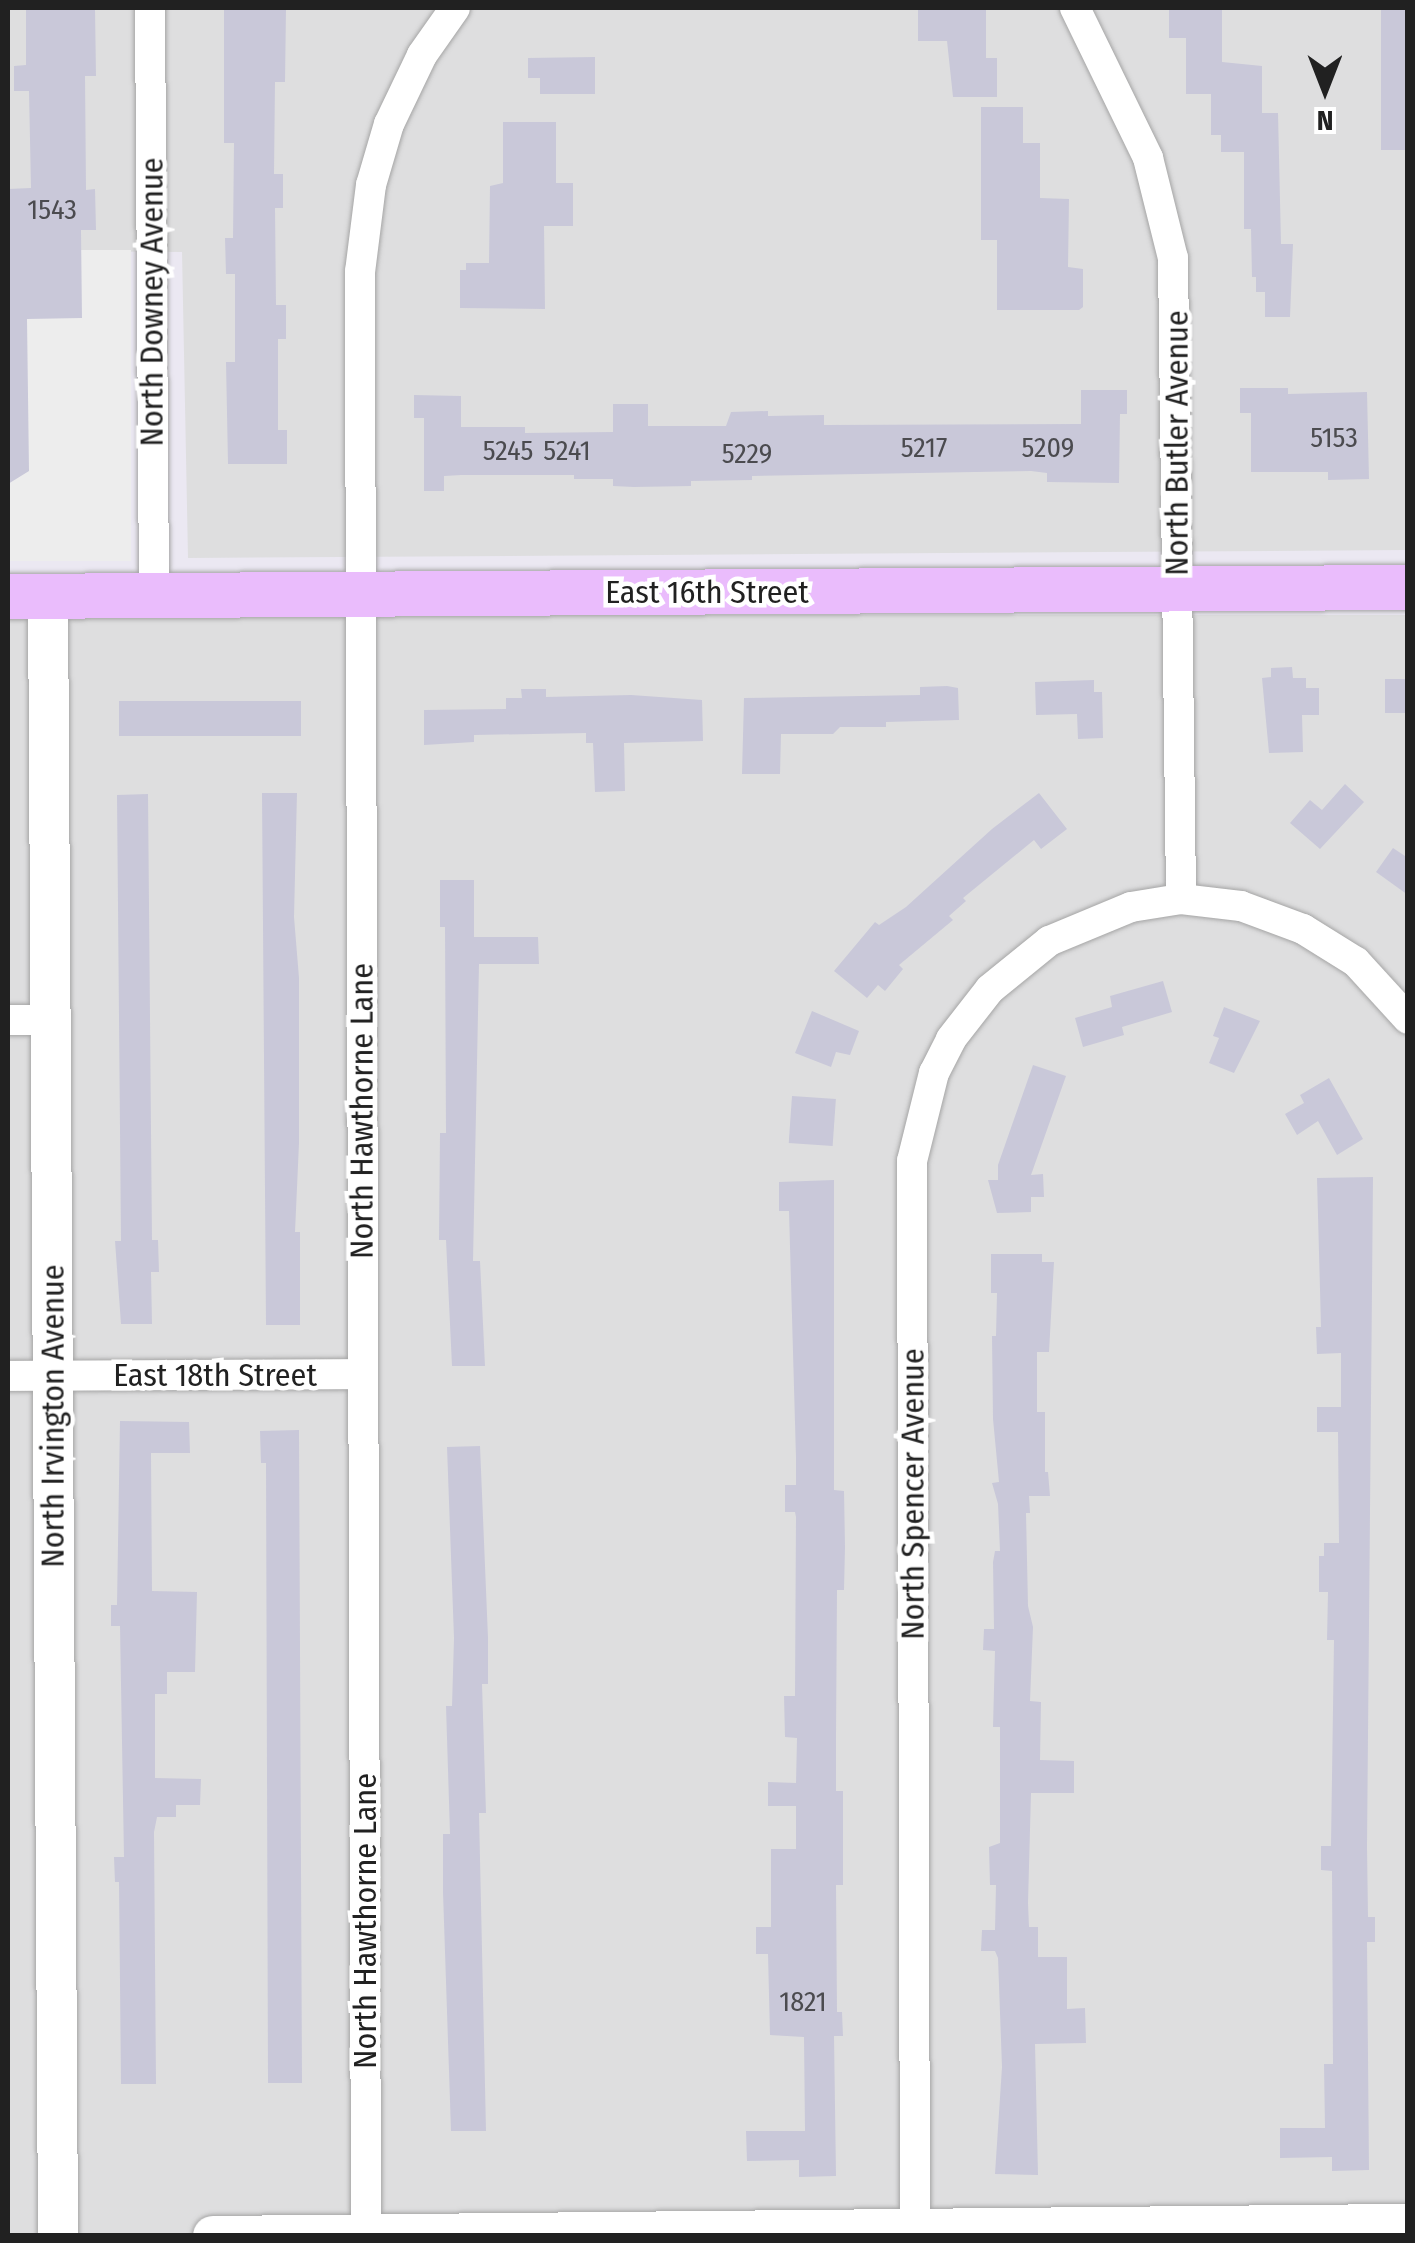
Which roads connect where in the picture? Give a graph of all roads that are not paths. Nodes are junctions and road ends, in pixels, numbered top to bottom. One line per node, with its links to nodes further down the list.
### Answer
1 (150, 8): 8 (street, North Downey Avenue)
2 (456, 8): 6 (street, North Hawthorne Lane)
3 (1075, 8): 5 (street, North Butler Avenue)
4 (1408, 587): 5 (main road, East 16th Street)
5 (1178, 589): 6 (main road, East 16th Street); 9 (street, North Butler Avenue)
6 (360, 595): 8 (main road, East 16th Street); 13 (street, North Hawthorne Lane)
7 (28, 596): 8 (main road, East 16th Street); 11 (street, North Irvington Avenue)
8 (154, 596)
9 (1181, 899): 12 (street, North Spencer Avenue); 17 (street, North Spencer Avenue)
10 (8, 1020): 11 (street)
11 (50, 1020): 14 (street, North Irvington Avenue)
12 (1408, 1020)
13 (362, 1374): 14 (street, East 18th Street); 18 (street, North Hawthorne Lane)
14 (52, 1375): 15 (street, East 18th Street); 19 (street, North Irvington Avenue)
15 (8, 1376)
16 (1408, 2224): 17 (street)
17 (915, 2232): 18 (street)
18 (366, 2234): 20 (street)
19 (58, 2236)
20 (213, 2236)

